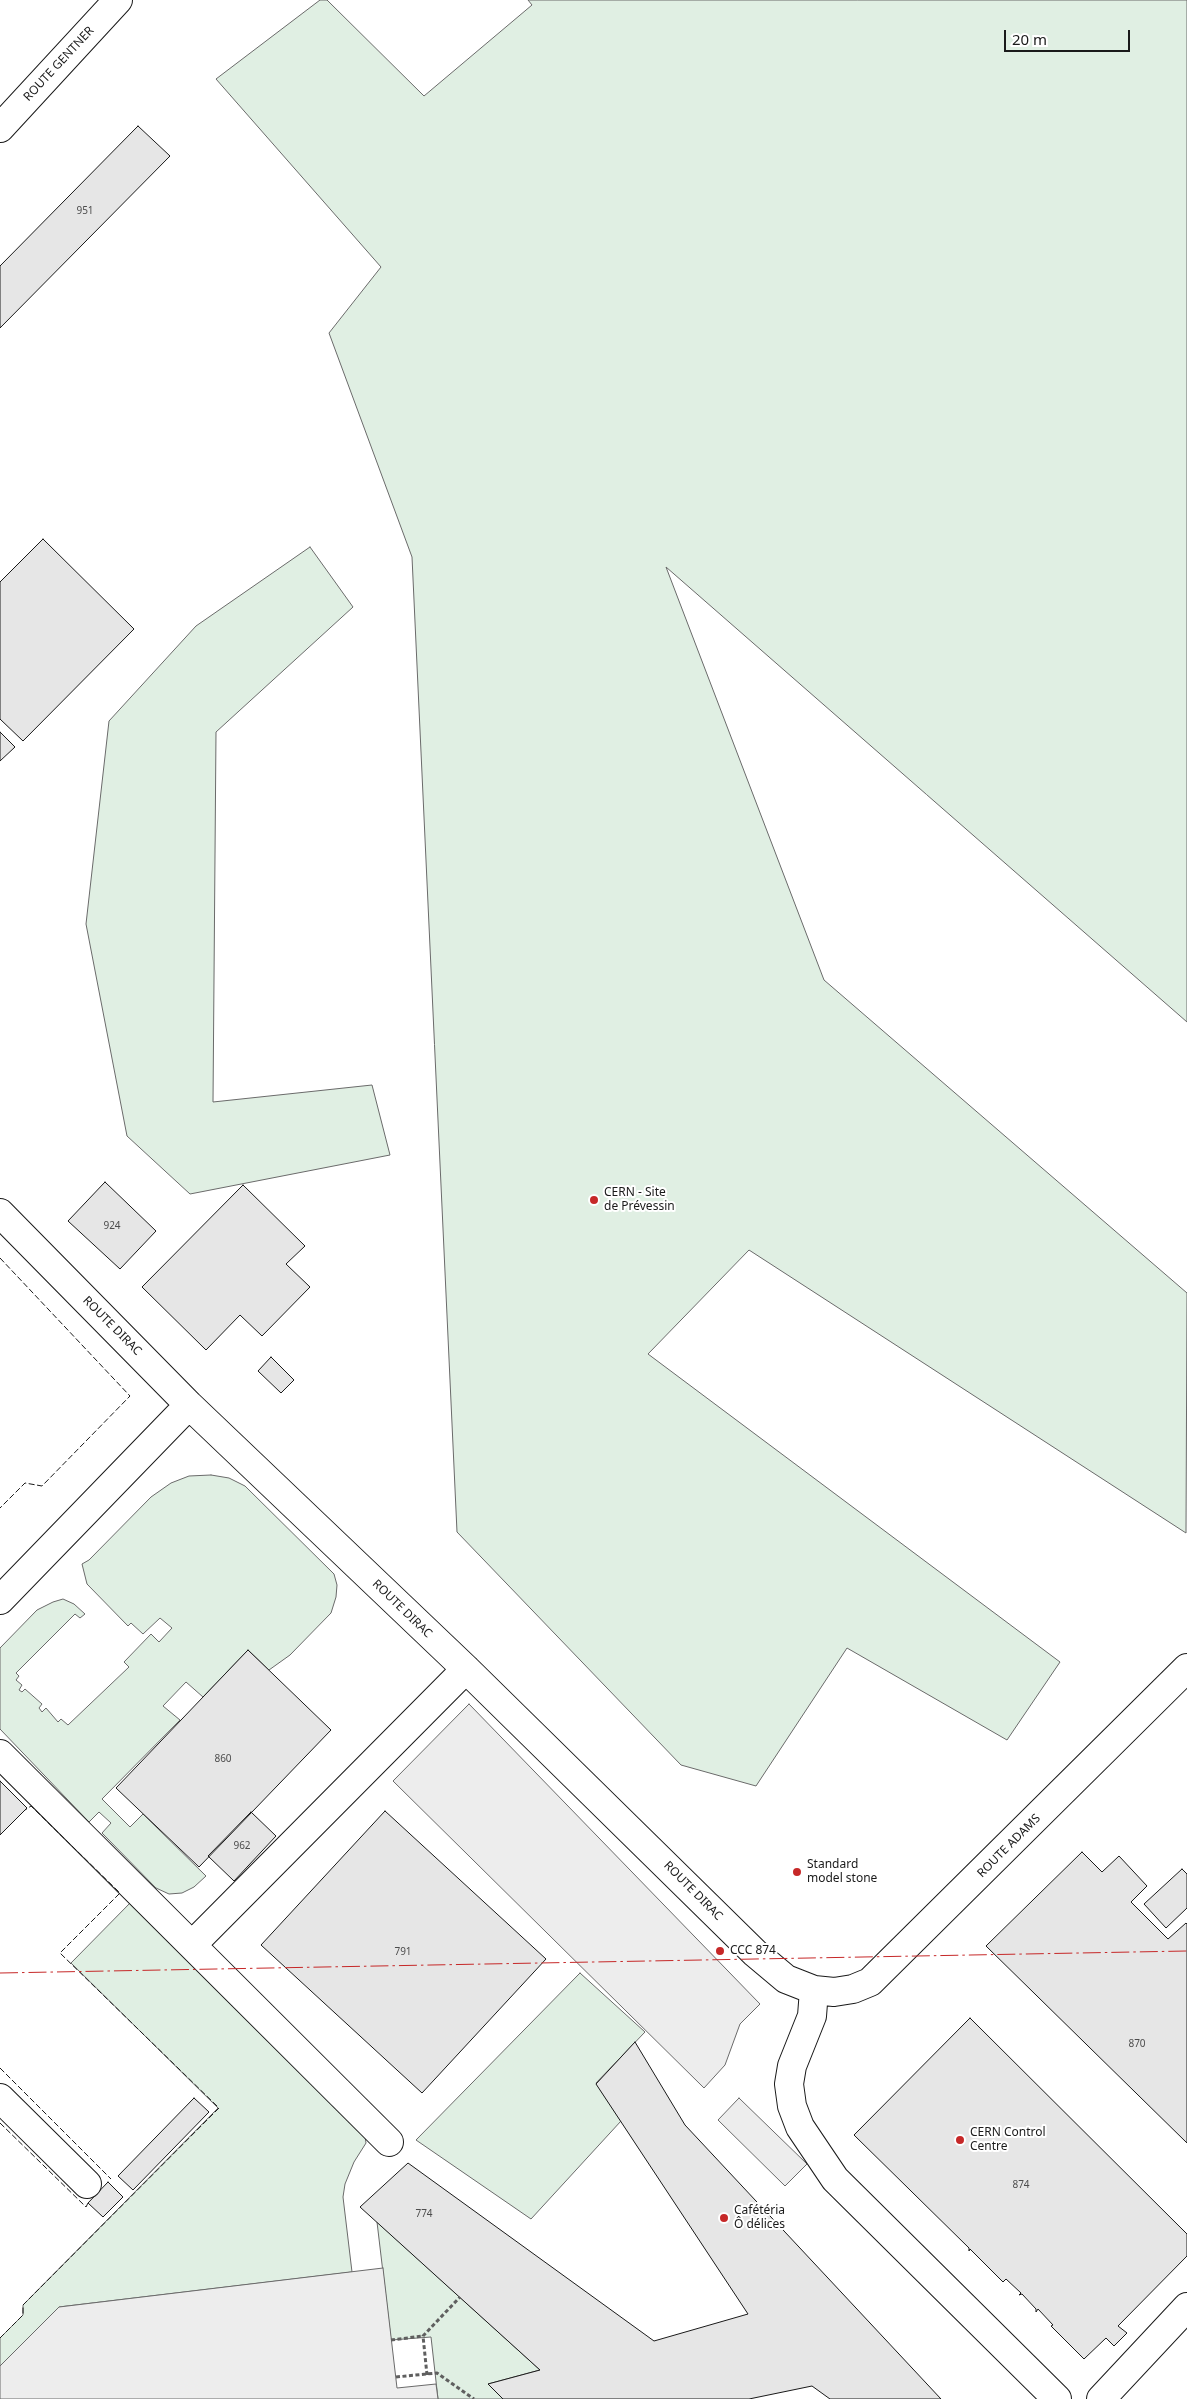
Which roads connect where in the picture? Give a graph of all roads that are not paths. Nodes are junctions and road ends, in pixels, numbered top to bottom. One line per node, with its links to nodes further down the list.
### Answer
1 (118, 0): 2 (street, ROUTE GENTNER)
2 (0, 128)
3 (0, 1214): 4 (street, ROUTE DIRAC)
4 (190, 1405): 5 (street); 7 (street, ROUTE DIRAC)
5 (0, 1600)
6 (1187, 1668): 10 (street, ROUTE ADAMS)
7 (466, 1669): 9 (street); 10 (street, ROUTE DIRAC)
8 (0, 1754): 9 (street)
9 (193, 1944): 12 (street)
10 (814, 1990): 15 (street)
11 (0, 2098): 13 (street)
12 (389, 2142)
13 (86, 2184)
14 (1187, 2307): 16 (street)
15 (1057, 2399)
16 (1101, 2399)

